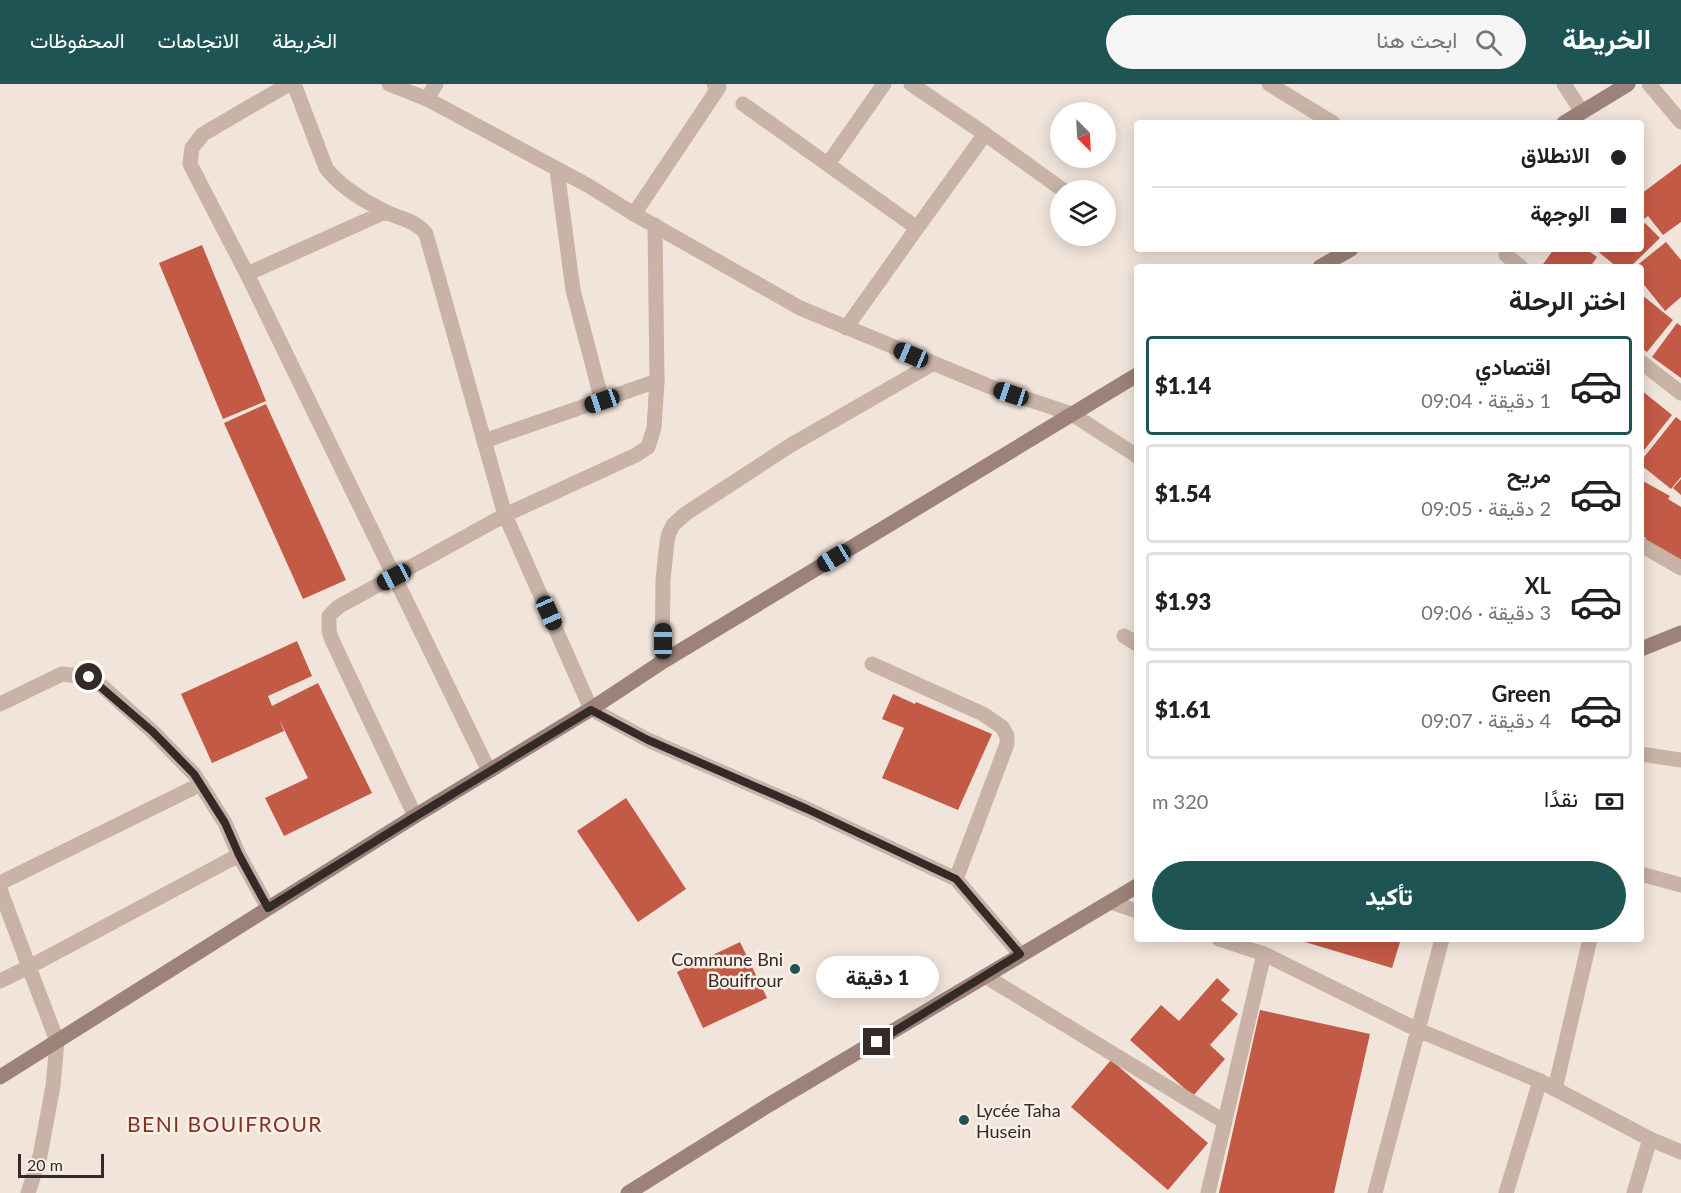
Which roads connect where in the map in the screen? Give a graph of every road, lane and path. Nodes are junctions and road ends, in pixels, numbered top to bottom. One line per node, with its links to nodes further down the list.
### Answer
1 (289, 84): 30 (street)
2 (294, 84): 22 (street)
3 (389, 84): 12 (street)
4 (436, 84): 12 (street)
5 (714, 84): 23 (street)
6 (884, 84): 19 (street)
7 (911, 84): 18 (street)
8 (1269, 84): 15 (street)
9 (1564, 84): 14 (street)
10 (1628, 84): 14 (street)
11 (1649, 84): 17 (street)
12 (427, 99): 20 (street)
13 (743, 104): 19 (street)
14 (1582, 112): 16 (street)
15 (1328, 120)
16 (1569, 120)
17 (1681, 122)
18 (985, 134): 21 (street); 25 (street)
19 (828, 164): 25 (street)
20 (556, 170): 23 (street); 37 (street)
21 (1050, 181)
22 (385, 212): 30 (street); 39 (street)
23 (634, 214): 24 (street)
24 (656, 225): 31 (street); 35 (street)
25 (917, 228): 31 (street)
26 (1346, 252): 28 (street)
27 (1506, 255): 29 (street)
28 (1325, 264)
29 (1517, 264)
30 (247, 274): 44 (street)
31 (846, 328): 32 (street)
32 (932, 364): 38 (street); 47 (street)
33 (1644, 364): 36 (street)
34 (1134, 377): 38 (street)
35 (657, 381): 37 (street); 41 (street)
36 (1681, 393)
37 (602, 401): 39 (street)
38 (1072, 414): 40 (street); 47 (street)
39 (484, 441): 41 (street)
40 (1134, 454)
41 (505, 515): 44 (street); 50 (street)
42 (1644, 546): 43 (street)
43 (1681, 568)
44 (394, 577): 53 (street); 55 (street)
45 (1681, 633): 46 (street)
46 (1644, 648)
47 (663, 662): 50 (street)
48 (872, 664): 58 (street)
49 (0, 704): 54 (street)
50 (591, 710): 53 (street); 58 (street)
51 (1644, 754): 52 (street)
52 (1681, 760)
53 (489, 771): 55 (street)
54 (201, 784): 56 (street); 59 (street)
55 (416, 816): 64 (street)
56 (239, 855): 64 (street); 71 (street)
57 (1644, 875): 60 (street)
58 (956, 879): 69 (street)
59 (0, 883)
60 (1681, 885)
61 (1134, 888): 63 (street)
62 (0, 889): 71 (street)
63 (1110, 902): 65 (street); 69 (street)
64 (268, 908): 75 (street)
65 (1134, 910)
66 (1229, 942): 70 (street)
67 (1441, 942): 74 (street)
68 (1589, 942): 78 (street)
69 (1020, 954): 72 (street)
70 (1264, 954): 74 (street); 79 (street)
71 (29, 967): 73 (street); 75 (street)
72 (985, 976): 79 (street); 83 (street)
73 (0, 981)
74 (1418, 1030): 77 (street); 85 (street)
75 (57, 1041): 76 (street); 82 (street)
76 (0, 1077)
77 (1540, 1081): 78 (street); 86 (street)
78 (1555, 1089): 80 (street)
79 (1225, 1122): 84 (street)
80 (1650, 1139): 81 (street); 87 (street)
81 (1681, 1152)
82 (28, 1193)
83 (628, 1193)
84 (1208, 1193)
85 (1375, 1193)
86 (1506, 1193)
87 (1634, 1193)

